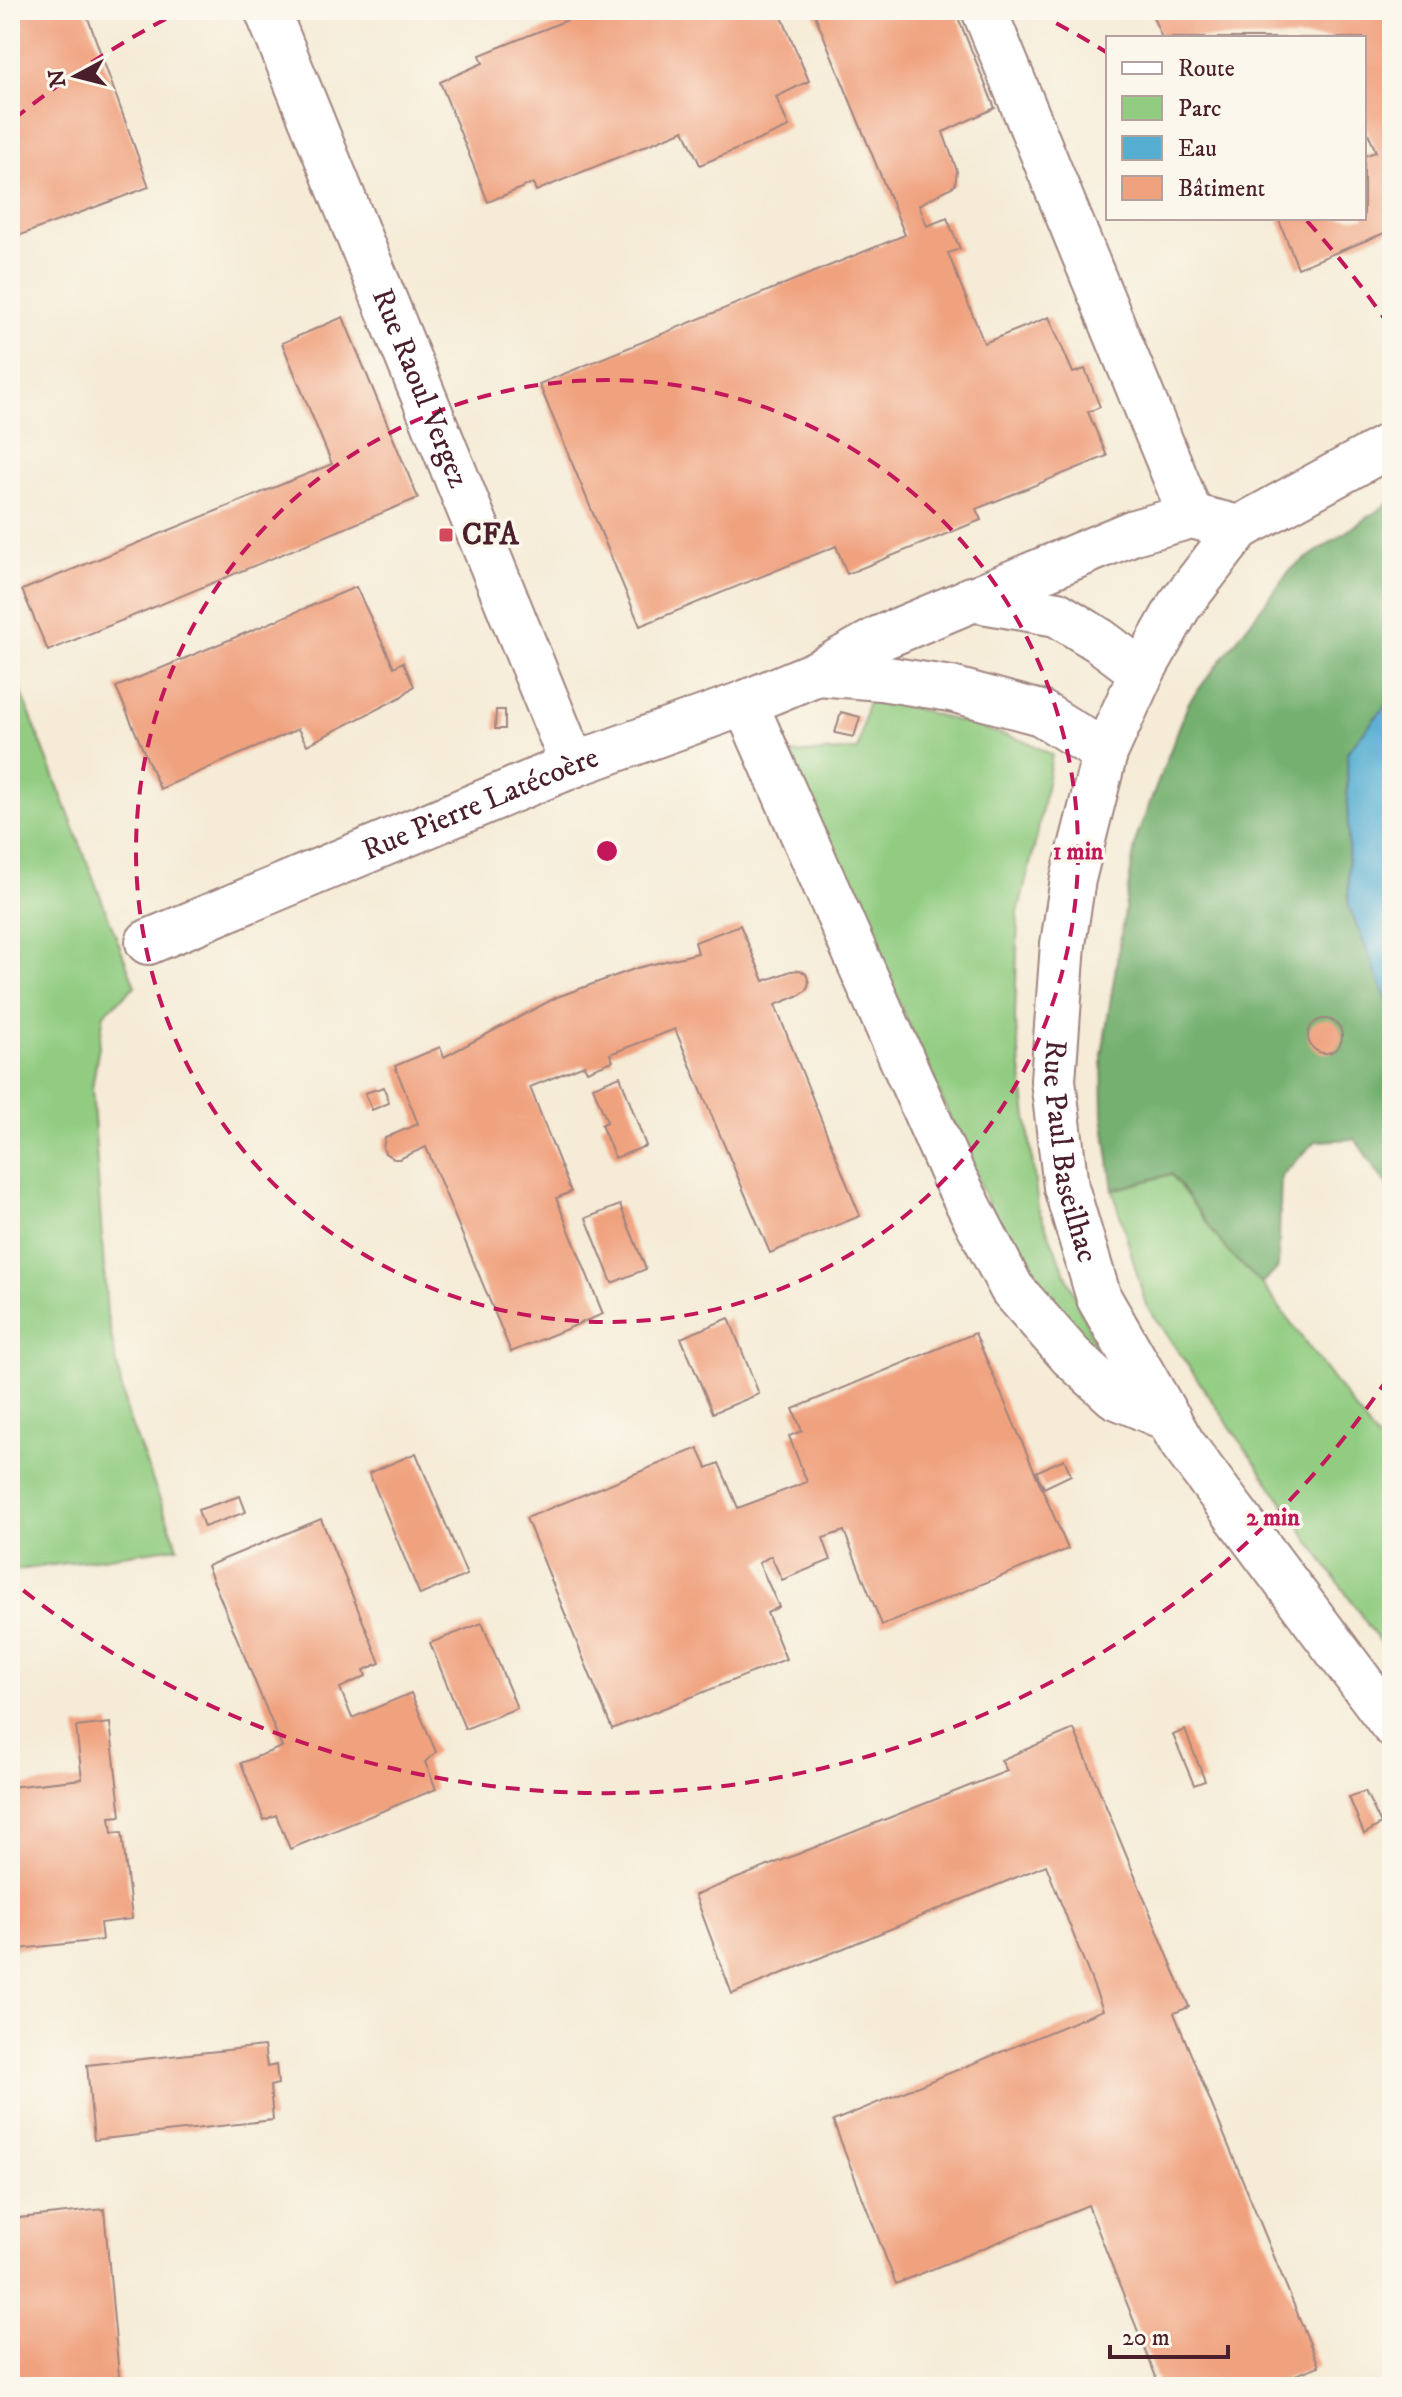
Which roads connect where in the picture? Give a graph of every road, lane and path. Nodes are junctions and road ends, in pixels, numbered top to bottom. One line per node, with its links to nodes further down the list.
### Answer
1 (267, 10): 11 (street, Rue Raoul Vergez)
2 (984, 10): 4 (street)
3 (1392, 444): 5 (street)
4 (1191, 516): 5 (street, Rue Pierre Latécoère); 6 (street, Rue Pierre Latécoère)
5 (1239, 528): 7 (street, Rue Paul Baseilhac)
6 (971, 599): 7 (street); 8 (street, Rue Pierre Latécoère)
7 (1142, 672): 10 (street, Rue Paul Baseilhac)
8 (817, 673): 9 (street, Rue Pierre Latécoère); 10 (street, Rue Pierre Latécoère)
9 (745, 703): 11 (street, Rue Pierre Latécoère); 13 (street)
10 (1105, 753): 13 (street, Rue Paul Baseilhac)
11 (573, 765): 12 (street, Rue Pierre Latécoère)
12 (148, 942)
13 (1169, 1419): 14 (street, Rue Paul Baseilhac)
14 (1392, 1724)

